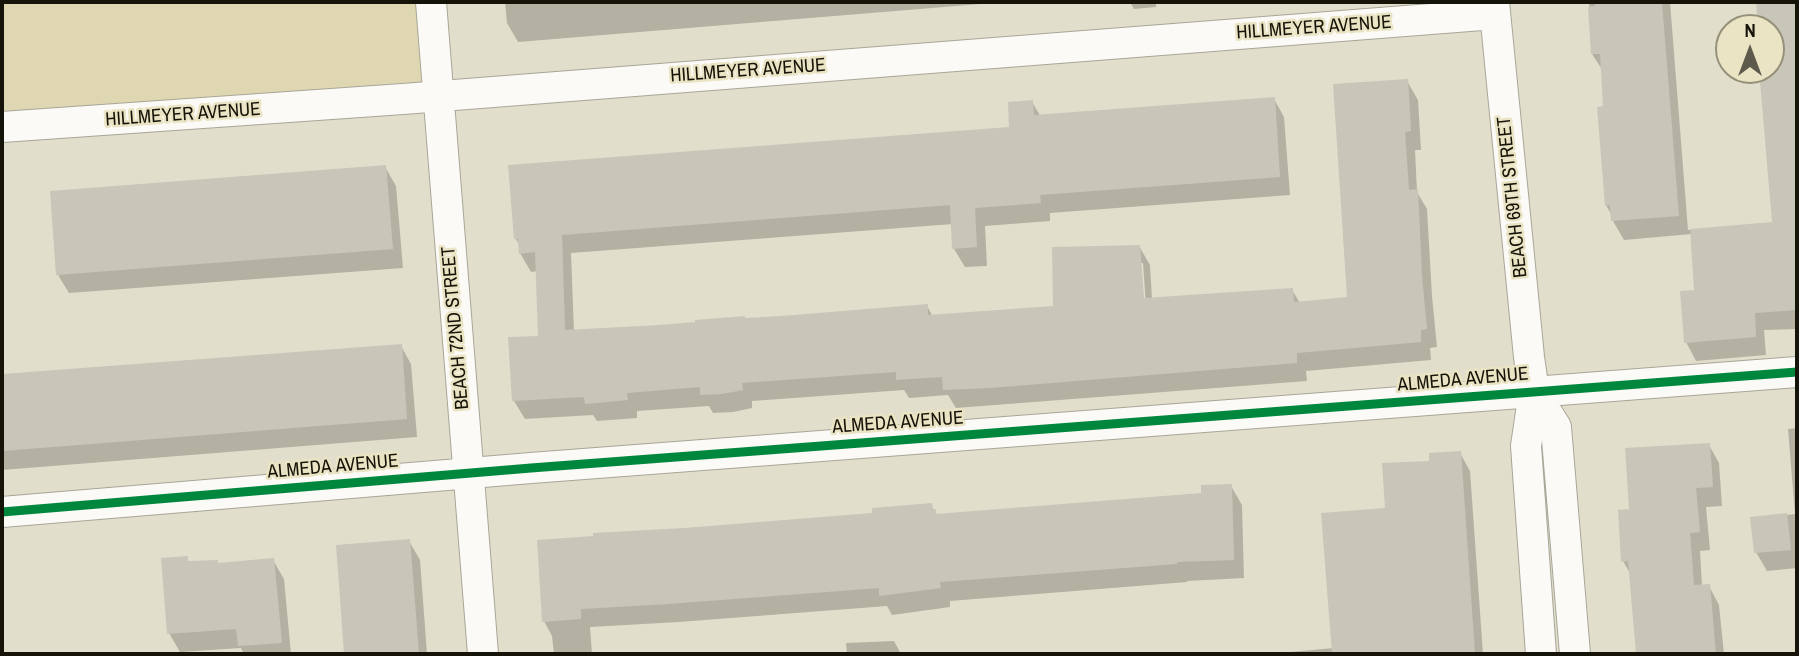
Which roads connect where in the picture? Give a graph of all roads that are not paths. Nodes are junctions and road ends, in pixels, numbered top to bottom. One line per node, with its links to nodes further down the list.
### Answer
1 (431, 2): 3 (street, BEACH 72ND STREET)
2 (1495, 8): 3 (street, HILLMEYER AVENUE); 6 (street, BEACH 69TH STREET)
3 (437, 96): 4 (street, HILLMEYER AVENUE); 7 (street, BEACH 72ND STREET)
4 (2, 127)
5 (1797, 372): 6 (street, ALMEDA AVENUE)
6 (1534, 392): 7 (street, ALMEDA AVENUE); 10 (street, BEACH 69TH STREET); 11 (street, BEACH 69TH STREET)
7 (469, 474): 8 (street, ALMEDA AVENUE); 9 (street, BEACH 72ND STREET)
8 (2, 512)
9 (483, 654)
10 (1541, 654)
11 (1575, 654)

